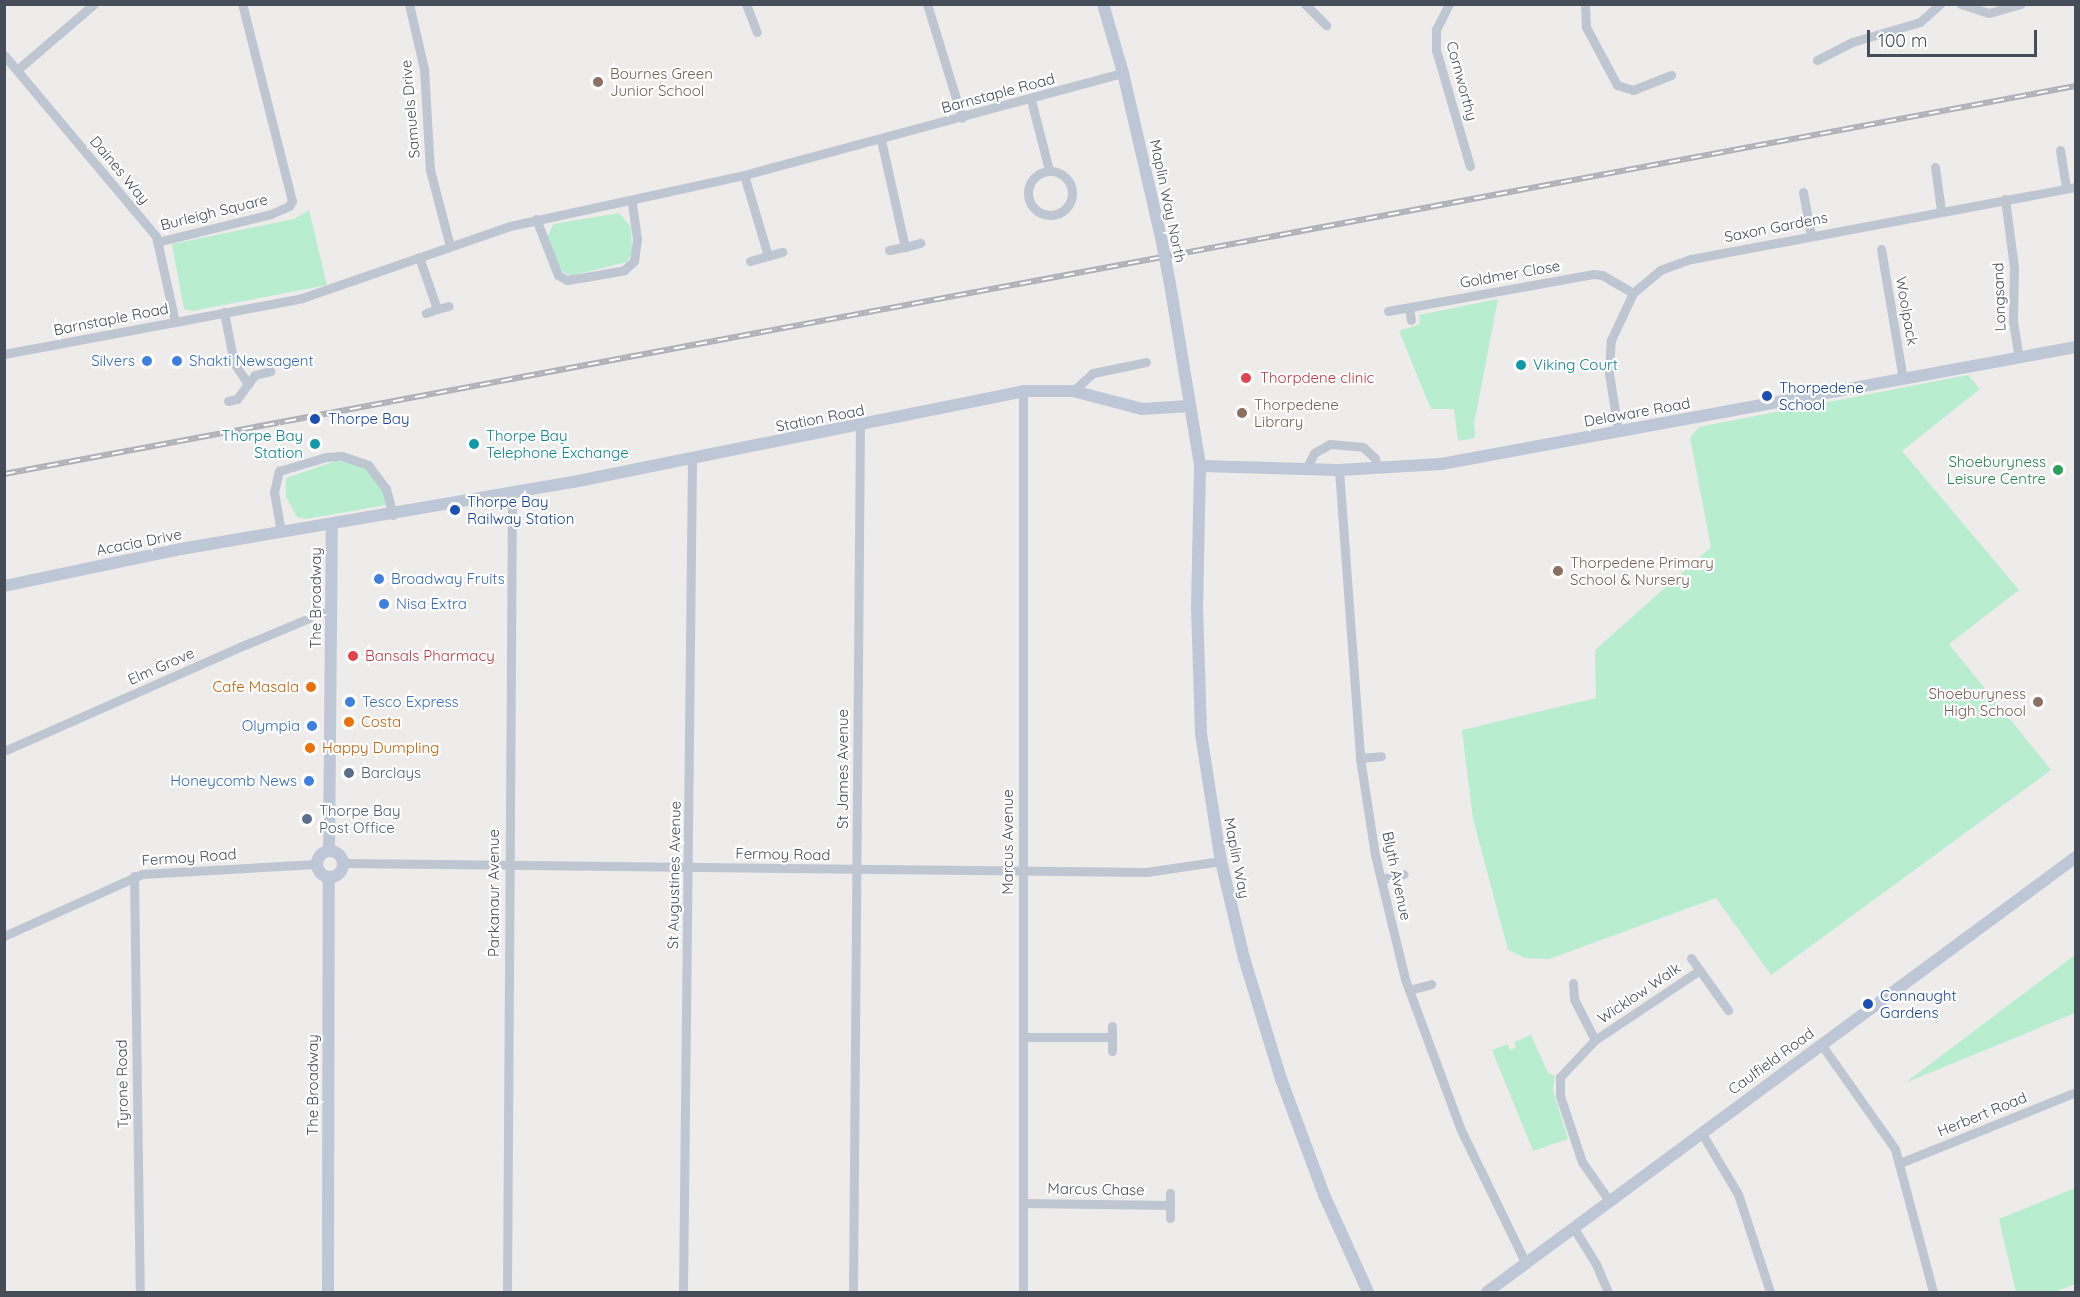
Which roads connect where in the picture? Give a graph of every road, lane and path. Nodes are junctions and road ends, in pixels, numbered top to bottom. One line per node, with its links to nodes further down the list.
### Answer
1 (94, 4): 17 (street)
2 (242, 4): 35 (street, Burleigh Square)
3 (409, 4): 37 (street, Samuels Drive)
4 (746, 4): 14 (street)
5 (927, 4): 21 (street)
6 (1103, 4): 18 (street, Maplin Way North)
7 (1305, 4): 13 (street)
8 (1449, 4): 24 (street, Cornworthy)
9 (1585, 4): 19 (street)
10 (1940, 4): 16 (street)
11 (1961, 4): 12 (street)
12 (2021, 4)
13 (1326, 24)
14 (757, 32)
15 (4, 55): 17 (street, Daines Way)
16 (1817, 60)
17 (17, 70): 35 (street, Daines Way)
18 (1123, 73): 20 (street, Barnstaple Road); 64 (street, Maplin Way North, bridge)
19 (1671, 75)
20 (1031, 100): 21 (street, Barnstaple Road); 26 (street)
21 (963, 118): 22 (street, Barnstaple Road)
22 (881, 140): 27 (street, Barnstaple Road); 38 (street)
23 (2060, 150): 28 (street)
24 (1470, 166)
25 (1935, 167): 32 (street)
26 (1049, 170): 26 (street)
27 (744, 175): 31 (street, Barnstaple Road); 42 (street)
28 (2071, 187): 30 (street, Saxon Gardens)
29 (1803, 192): 34 (street)
30 (2005, 199): 32 (street, Saxon Gardens); 56 (street, Longsand)
31 (632, 202): 33 (street, Barnstaple Road); 33 (street)
32 (1941, 210): 34 (street, Saxon Gardens)
33 (536, 219): 37 (street, Barnstaple Road)
34 (1811, 235): 45 (street, Saxon Gardens)
35 (157, 242): 53 (street, Daines Way)
36 (920, 243): 38 (street)
37 (450, 246): 43 (street, Barnstaple Road)
38 (905, 247): 40 (street)
39 (1881, 249): 59 (street, Woolpack)
40 (889, 250)
41 (782, 252): 42 (street)
42 (768, 256): 44 (street)
43 (419, 257): 48 (street); 49 (street, Barnstaple Road)
44 (750, 261)
45 (1633, 293): 47 (street, Goldmer Close); 66 (street, Saxon Gardens)
46 (449, 306): 48 (street)
47 (1409, 308): 50 (street, Goldmer Close); 52 (street)
48 (437, 309): 51 (street)
49 (224, 312): 53 (street, Barnstaple Road); 60 (street)
50 (1388, 312)
51 (426, 313)
52 (1411, 320)
53 (175, 322): 55 (street, Barnstaple Road)
54 (2076, 347): 56 (street, Delaware Road)
55 (4, 354)
56 (2019, 358): 59 (street, Delaware Road)
57 (1146, 362): 62 (street)
58 (272, 371): 60 (street)
59 (1903, 379): 66 (street, Delaware Road)
60 (248, 384): 63 (street)
61 (1023, 391): 62 (street, Station Road); 65 (street, Station Road); 90 (street, Marcus Avenue)
62 (1073, 391): 64 (street, Station Road)
63 (228, 401)
64 (1190, 406): 68 (street, Maplin Way)
65 (860, 425): 67 (street, Station Road); 89 (street, St James Avenue)
66 (1618, 430): 69 (street, Delaware Road)
67 (692, 458): 72 (street, Station Road); 88 (street, St Augustines Avenue)
68 (1200, 466): 70 (street, Delaware Road); 84 (street, Maplin Way)
69 (1377, 468): 70 (street); 71 (street, Delaware Road)
70 (1306, 469): 71 (street, Delaware Road)
71 (1339, 470): 81 (street, Blyth Avenue)
72 (573, 482): 73 (street, Acacia Drive)
73 (512, 494): 74 (street, Acacia Drive); 87 (street, Parkanaur Avenue)
74 (393, 515): 75 (street, Acacia Drive); 76 (street)
75 (332, 526): 76 (street, Acacia Drive); 78 (street, The Broadway)
76 (281, 532): 77 (street, Acacia Drive)
77 (4, 586)
78 (331, 614): 79 (street, Elm Grove); 82 (street, The Broadway)
79 (4, 751)
80 (1381, 756): 81 (street)
81 (1360, 758): 94 (street, Blyth Avenue)
82 (329, 851): 85 (street); 86 (street)
83 (2076, 857): 106 (street, Caulfield Road)
84 (1221, 861): 90 (street, Fermoy Road); 124 (street, Maplin Way)
85 (343, 863): 87 (street, Fermoy Road); 93 (street)
86 (316, 864): 92 (street, Fermoy Road); 93 (street)
87 (510, 865): 88 (street, Fermoy Road); 120 (street, Parkanaur Avenue)
88 (689, 868): 89 (street, Fermoy Road); 121 (street, St Augustines Avenue)
89 (858, 870): 90 (street, Fermoy Road); 122 (street, St James Avenue)
90 (1023, 871): 103 (street, Marcus Avenue)
91 (1403, 874): 94 (street)
92 (134, 876): 95 (street, Fermoy Road); 118 (street, Tyrone Road)
93 (329, 878): 119 (street, The Broadway)
94 (1382, 879): 100 (street, Blyth Avenue)
95 (4, 936)
96 (1691, 958): 97 (street)
97 (1700, 970): 101 (street); 105 (street, Wicklow Walk)
98 (1573, 983): 105 (street, Wicklow Walk)
99 (1431, 984): 100 (street)
100 (1409, 990): 117 (street, Blyth Avenue)
101 (1728, 1010)
102 (1112, 1026): 104 (street)
103 (1024, 1037): 104 (street); 113 (street, Marcus Avenue)
104 (1112, 1037): 107 (street)
105 (1595, 1040): 112 (street, Wicklow Walk)
106 (1821, 1044): 109 (street, Caulfield Road); 110 (street)
107 (1112, 1051)
108 (2076, 1092): 110 (street, Herbert Road)
109 (1701, 1132): 112 (street, Caulfield Road); 127 (street)
110 (1900, 1163): 128 (street)
111 (1170, 1192): 114 (street)
112 (1608, 1199): 116 (street, Caulfield Road)
113 (1023, 1203): 114 (street, Marcus Chase); 123 (street, Marcus Avenue)
114 (1170, 1204): 115 (street)
115 (1170, 1218)
116 (1573, 1227): 117 (street, Caulfield Road); 126 (street)
117 (1526, 1264): 125 (street, Caulfield Road)
118 (140, 1293)
119 (328, 1293)
120 (507, 1293)
121 (683, 1293)
122 (853, 1293)
123 (1023, 1293)
124 (1368, 1293)
125 (1487, 1293)
126 (1608, 1293)
127 (1770, 1293)
128 (1934, 1293)

